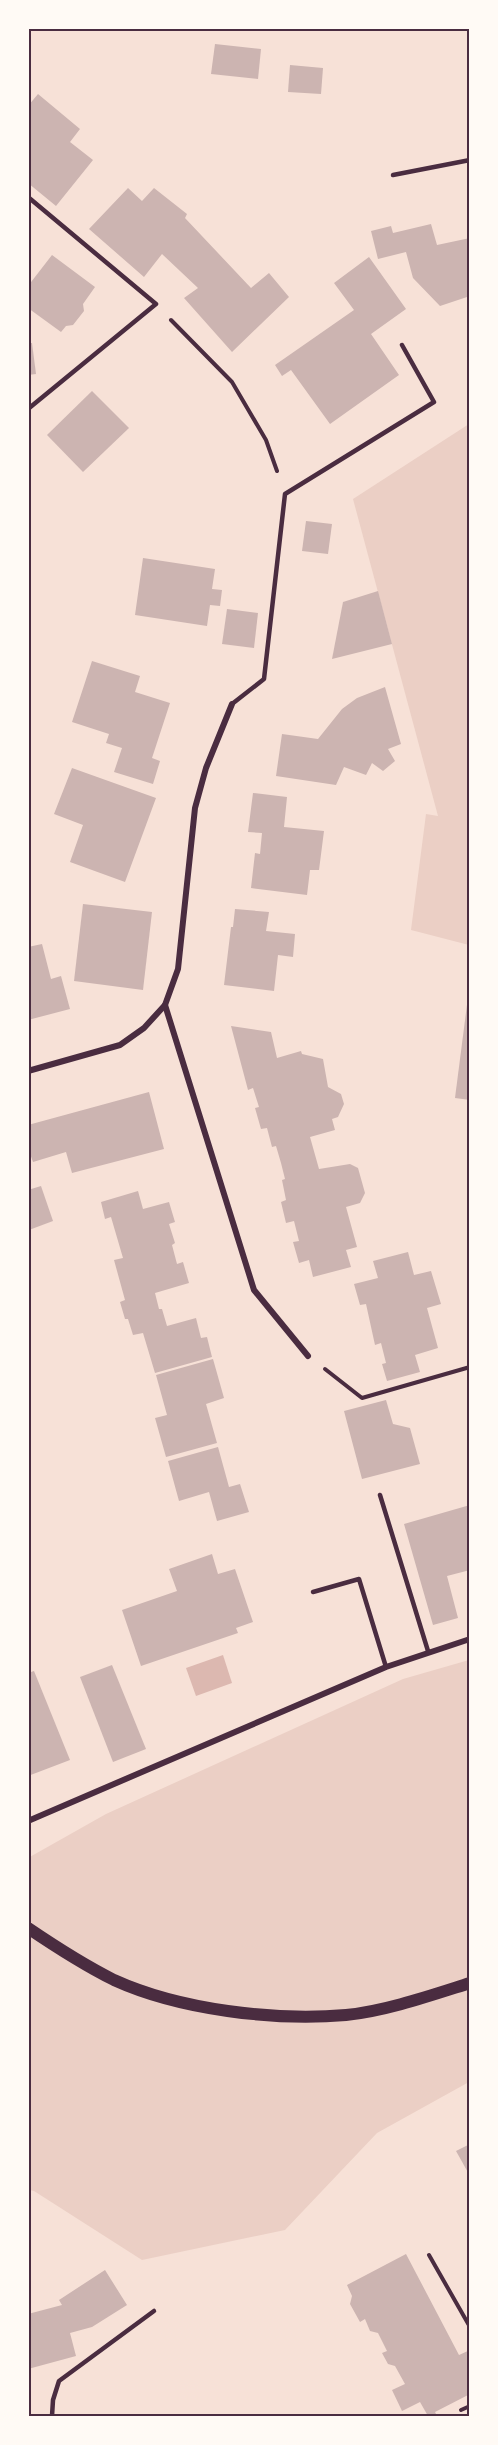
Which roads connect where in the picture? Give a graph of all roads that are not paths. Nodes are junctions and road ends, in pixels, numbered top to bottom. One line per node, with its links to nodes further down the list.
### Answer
1 (470, 160): 2 (lane)
2 (393, 175)
3 (28, 197): 5 (lane)
4 (402, 345): 6 (lane)
5 (28, 409)
6 (232, 704): 7 (street)
7 (165, 1005): 8 (street); 9 (street)
8 (28, 1071)
9 (308, 1356)
10 (380, 1495): 13 (lane)
11 (313, 1592): 14 (lane)
12 (470, 1639): 13 (street)
13 (428, 1651): 14 (street)
14 (386, 1667): 15 (street)
15 (28, 1821)
16 (28, 1928): 17 (main road)
17 (470, 1983)
18 (154, 2311): 19 (lane)
19 (52, 2416)

